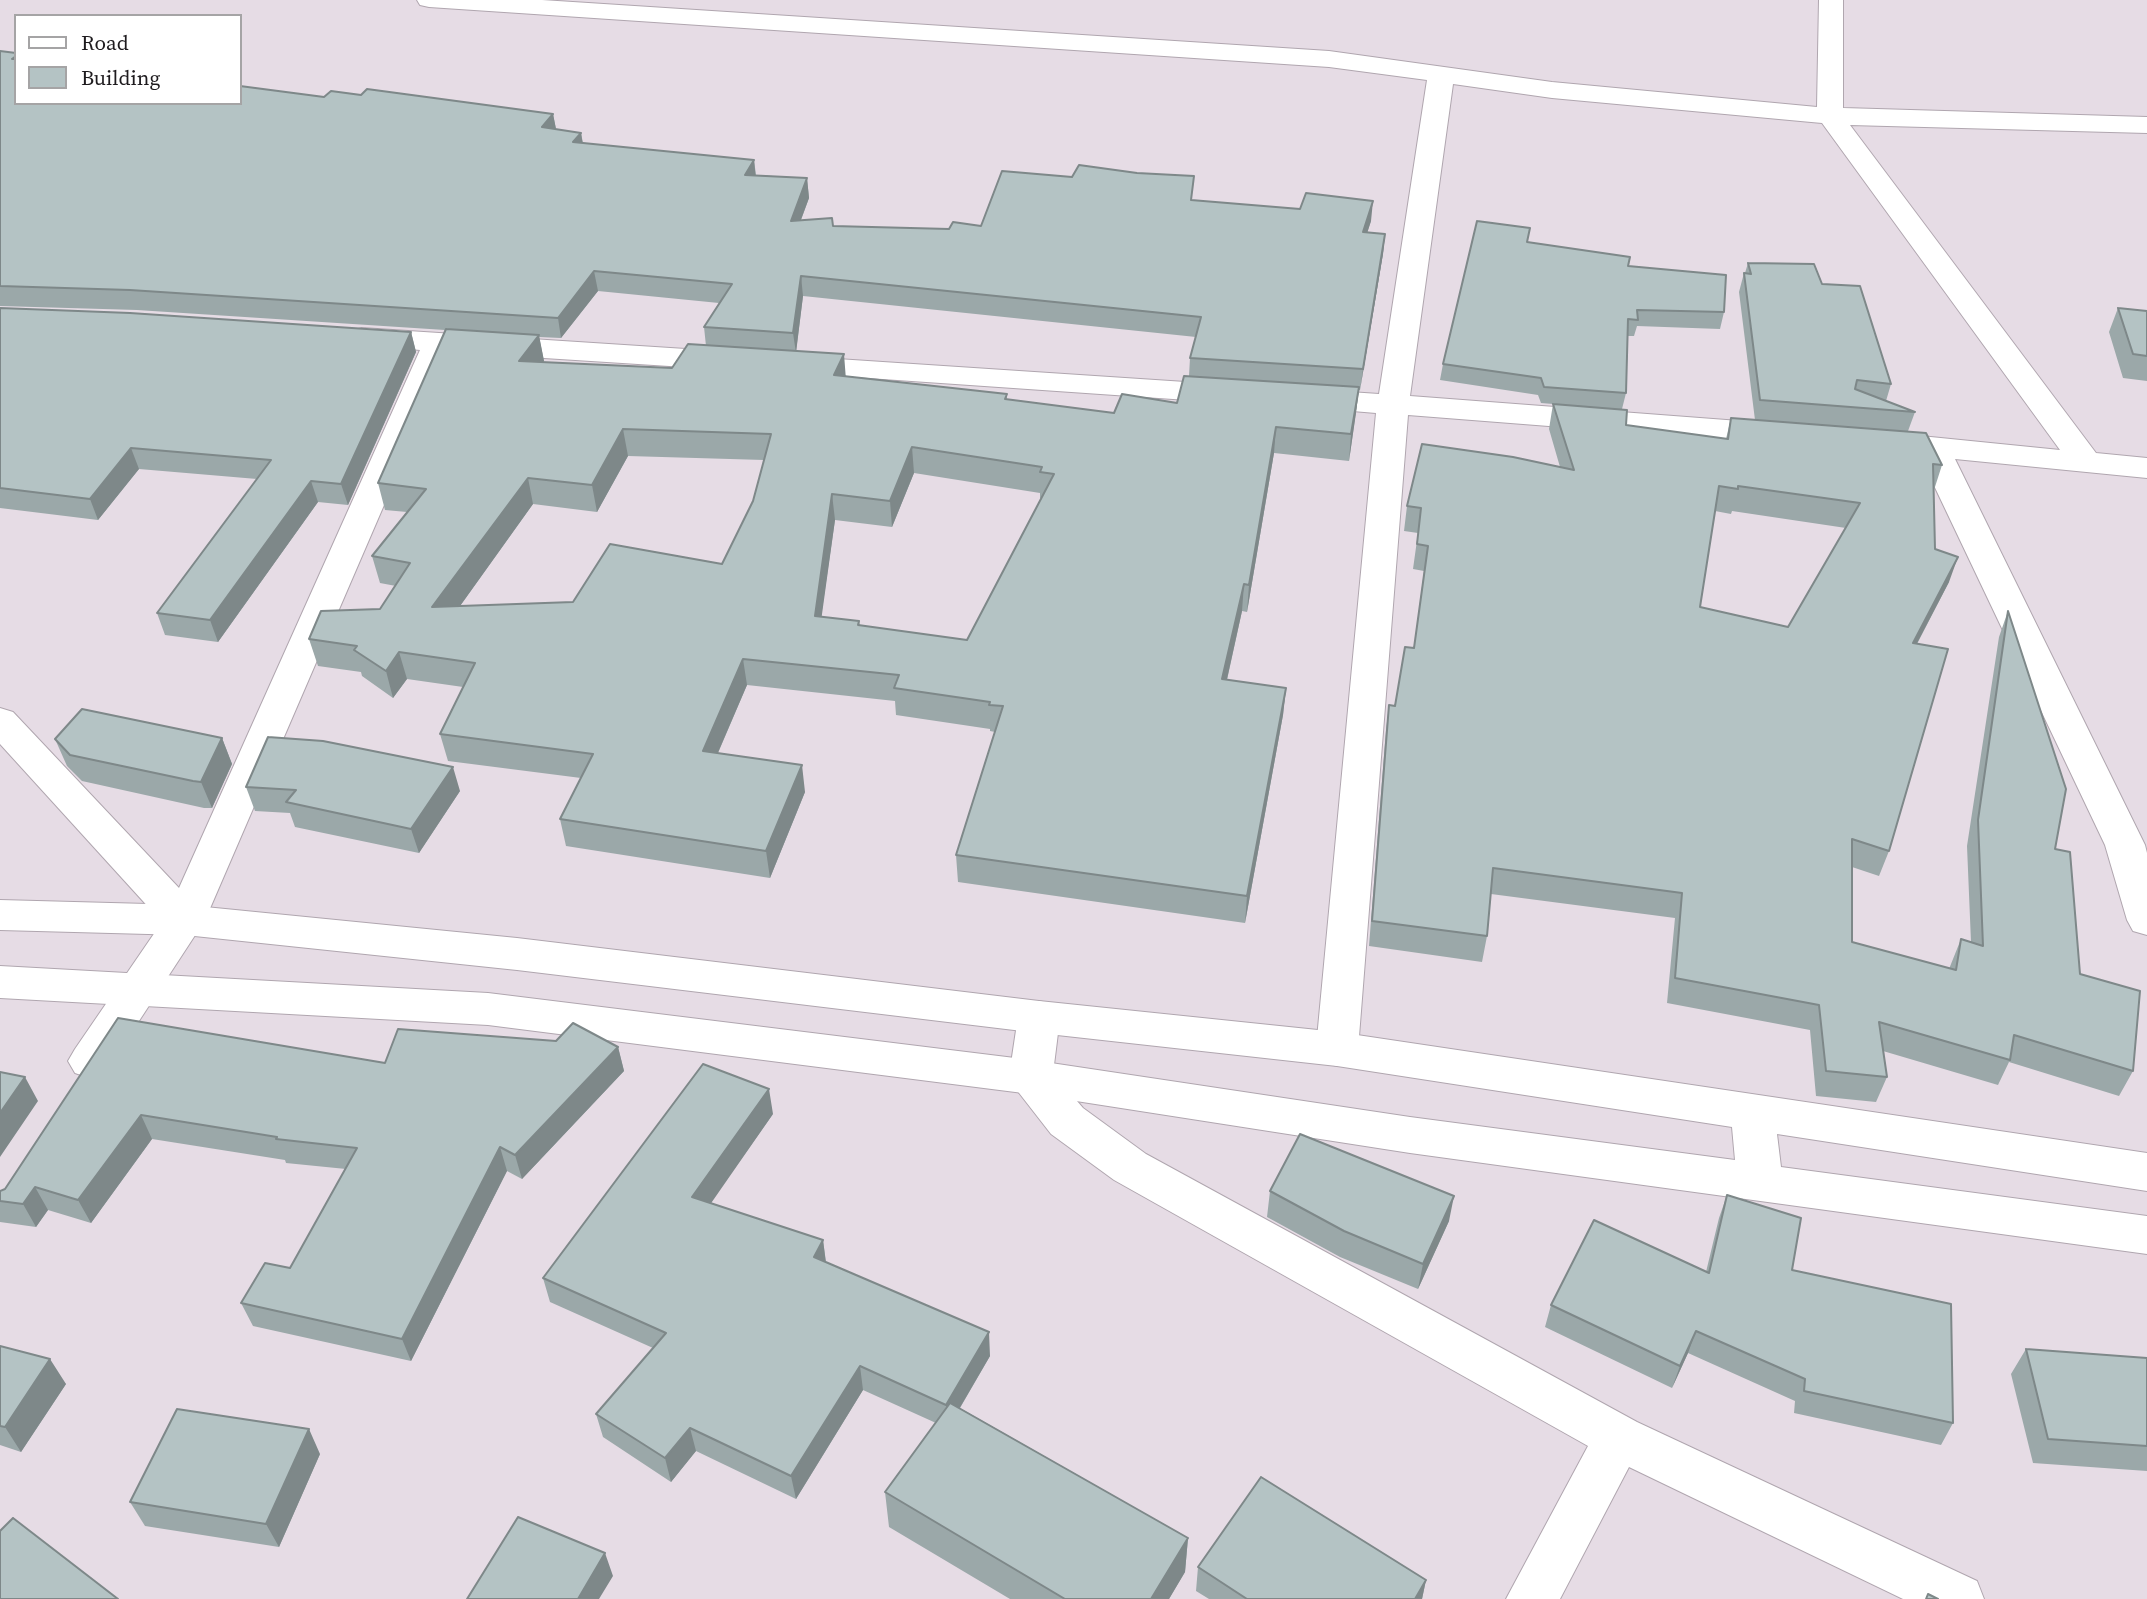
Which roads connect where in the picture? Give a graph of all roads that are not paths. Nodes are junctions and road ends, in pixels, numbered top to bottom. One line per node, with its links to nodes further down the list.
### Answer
1 (429, 0): 3 (street)
2 (1831, 0): 4 (street)
3 (1441, 76): 4 (street); 8 (street)
4 (1830, 116): 5 (street); 12 (street)
5 (2147, 125)
6 (329, 335): 7 (street)
7 (439, 342): 8 (street); 16 (street)
8 (1393, 404): 9 (street); 23 (street)
9 (1808, 436)
10 (1849, 439): 11 (street)
11 (1932, 446): 12 (street); 17 (street)
12 (2084, 460): 13 (street)
13 (2147, 468)
14 (0, 721): 16 (street)
15 (0, 915): 16 (street)
16 (185, 920): 18 (street); 20 (street)
17 (2147, 920)
18 (517, 954): 21 (street); 22 (street)
19 (0, 982): 20 (street)
20 (138, 989): 21 (street); 25 (street)
21 (488, 1009): 24 (street)
22 (1039, 1017): 23 (street); 24 (street)
23 (1337, 1049): 26 (street)
24 (1031, 1077): 28 (street); 30 (street)
25 (69, 1093)
26 (1753, 1112): 27 (street); 28 (street)
27 (2147, 1172)
28 (1760, 1183): 29 (street)
29 (2147, 1234)
30 (1619, 1438): 31 (street); 32 (street)
31 (1532, 1599)
32 (1958, 1599)

